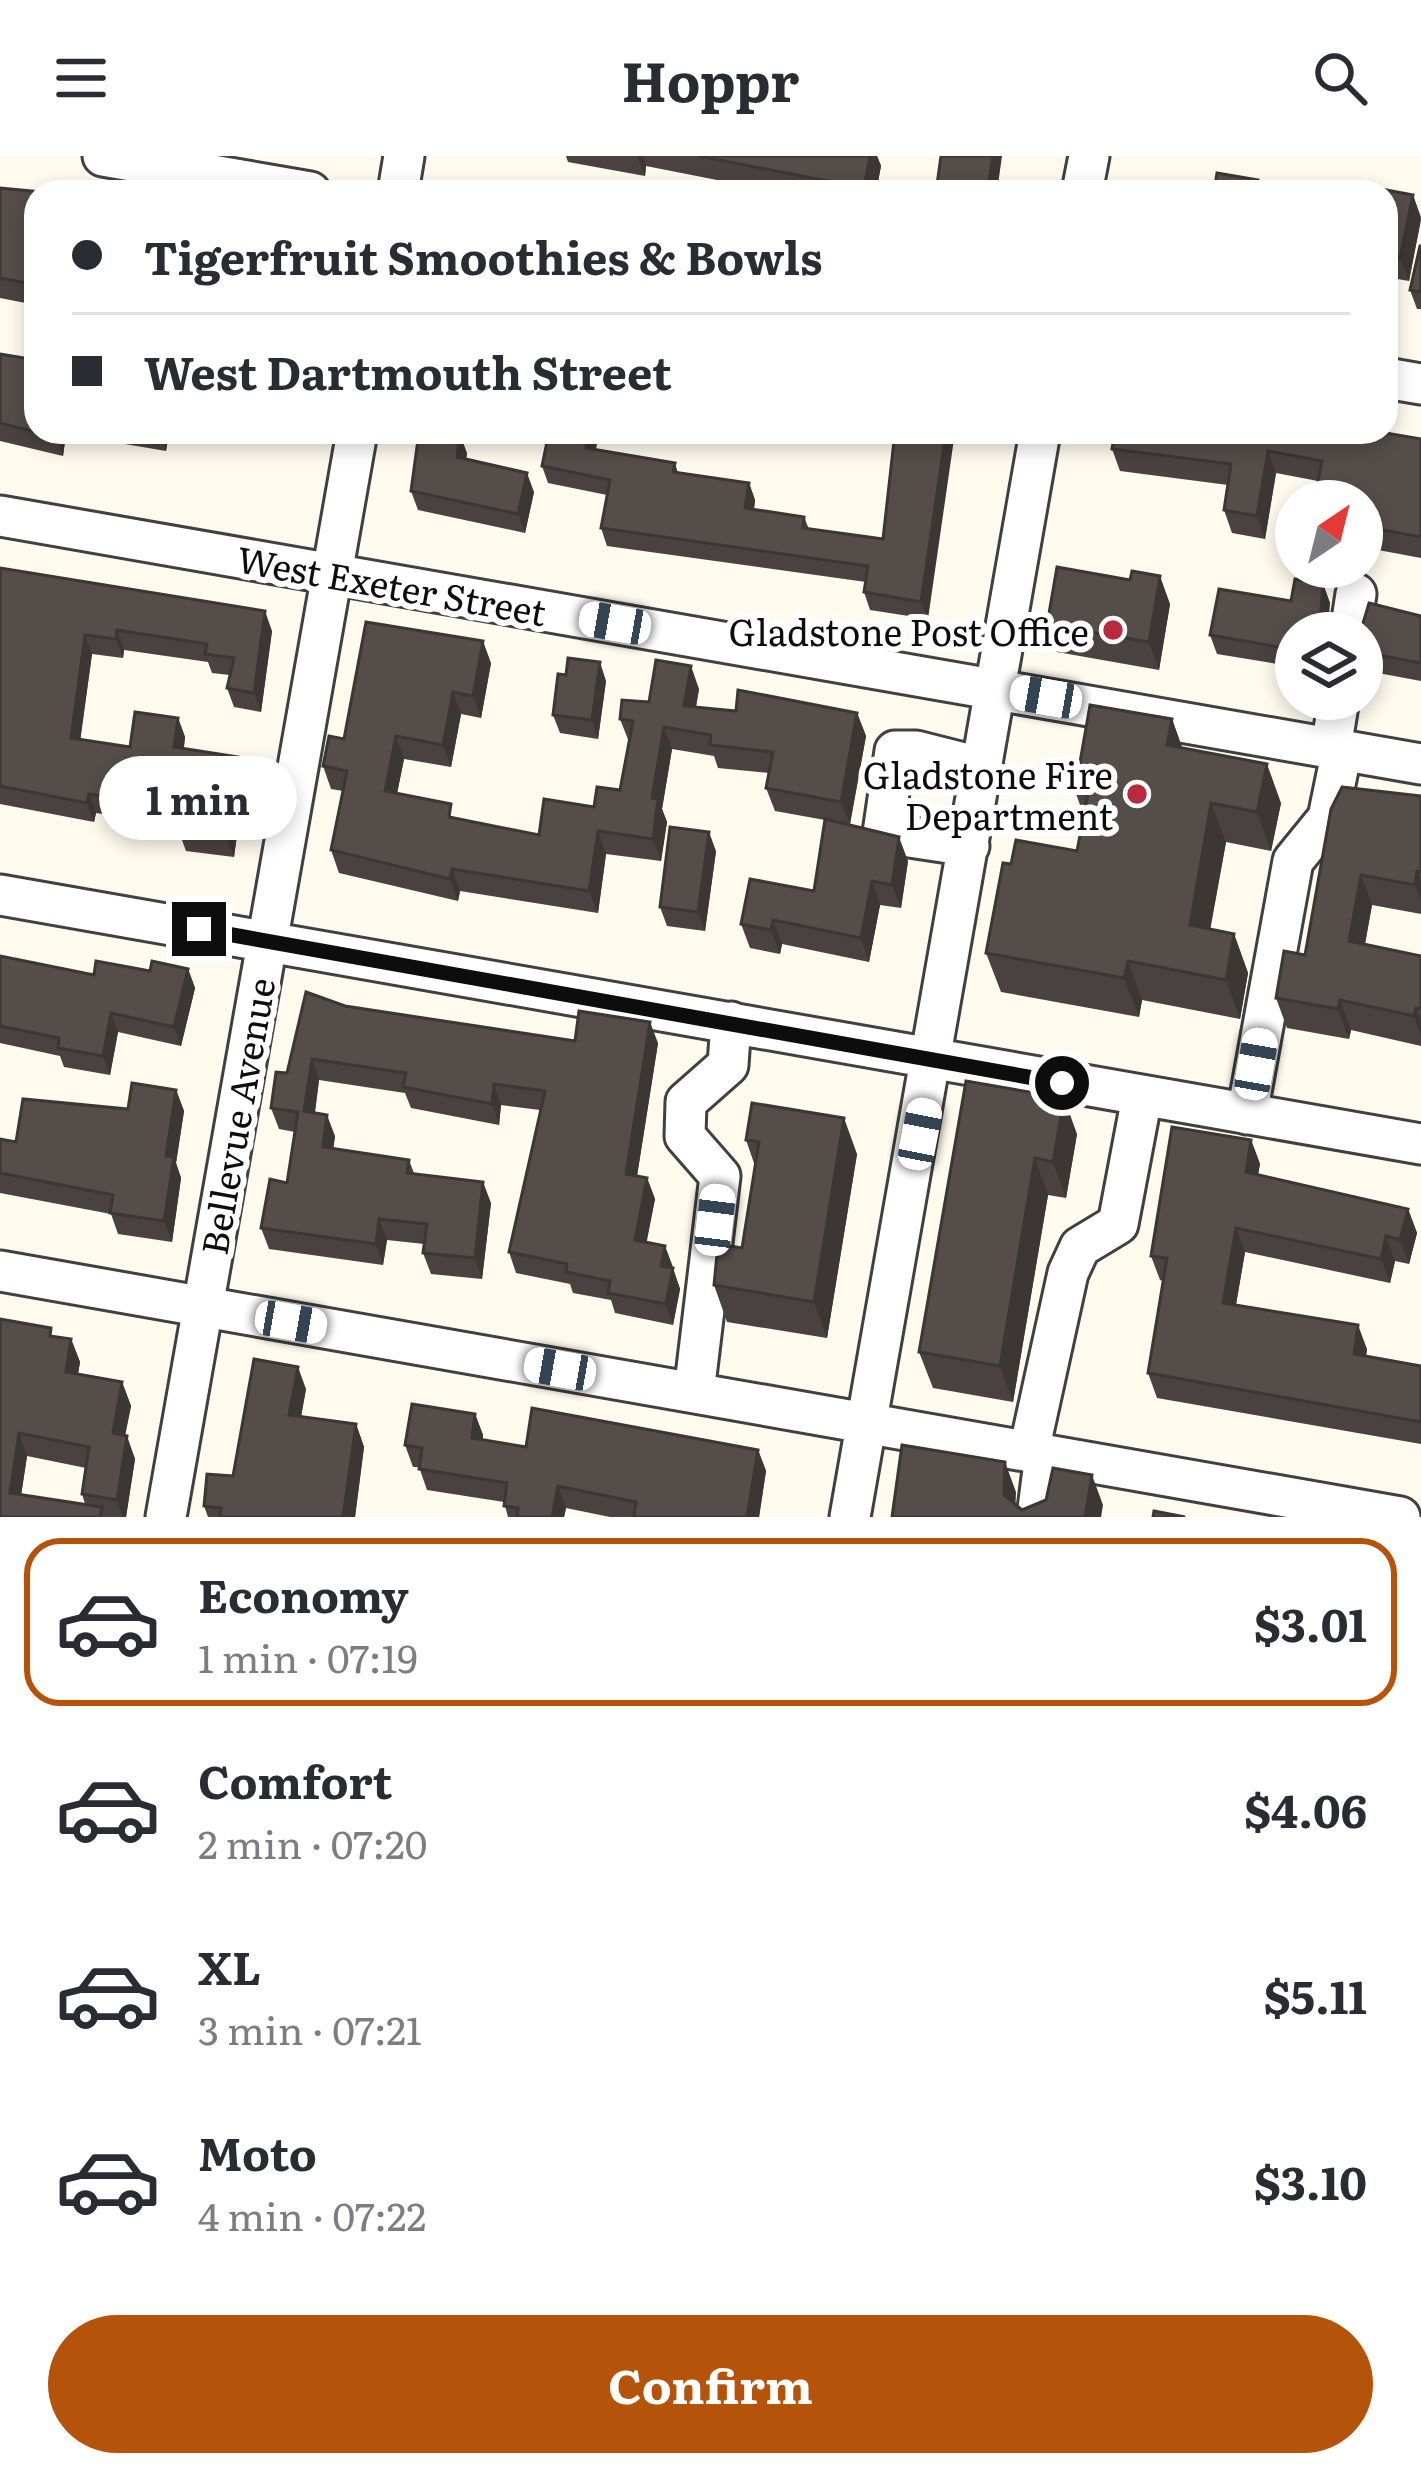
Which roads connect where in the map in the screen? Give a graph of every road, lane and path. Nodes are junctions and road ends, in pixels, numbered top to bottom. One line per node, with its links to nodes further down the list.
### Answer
1 (103, 156): 2 (street)
2 (241, 180)
3 (355, 444): 6 (street, Bellevue Avenue)
4 (1038, 444): 7 (street)
5 (0, 516): 6 (street, West Exeter Street)
6 (332, 574): 7 (street, West Exeter Street); 14 (street, Bellevue Avenue)
7 (996, 688): 9 (street, West Exeter Street); 11 (street)
8 (1338, 720): 9 (street)
9 (1337, 749): 10 (street, West Exeter Street); 18 (street)
10 (1421, 764)
11 (983, 768): 12 (street); 12 (street)
12 (969, 846): 16 (street)
13 (0, 895): 14 (street)
14 (267, 941): 15 (street); 21 (street, Bellevue Avenue)
15 (731, 1022): 16 (street); 22 (street)
16 (932, 1060): 17 (street); 23 (street)
17 (1142, 1097): 18 (street); 24 (street)
18 (1247, 1114): 19 (street)
19 (1421, 1144)
20 (0, 1271): 21 (street)
21 (202, 1306): 22 (street); 25 (street, Bellevue Avenue)
22 (694, 1393): 23 (street)
23 (867, 1423): 24 (street); 26 (street)
24 (1037, 1453): 27 (street); 28 (street)
25 (166, 1517)
26 (850, 1517)
27 (1037, 1517)
28 (1400, 1517)

